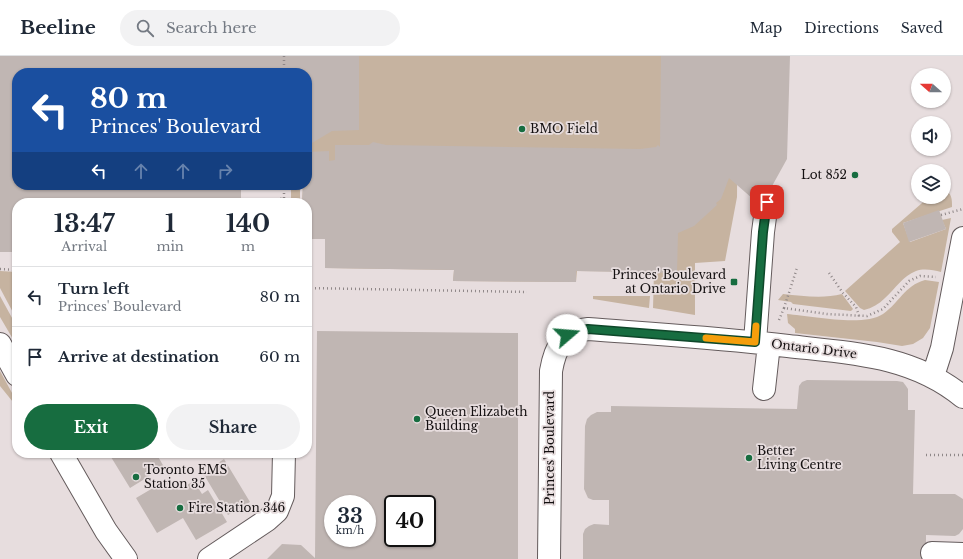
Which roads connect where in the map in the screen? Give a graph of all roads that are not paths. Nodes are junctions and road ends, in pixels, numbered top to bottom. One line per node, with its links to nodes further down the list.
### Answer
1 (767, 202): 4 (street)
2 (963, 238): 7 (street)
3 (564, 340): 4 (street, Ontario Drive); 16 (street, Princes' Boulevard)
4 (762, 343): 7 (street, Ontario Drive); 8 (street)
5 (0, 344): 6 (street)
6 (12, 366)
7 (933, 376): 9 (street, Ontario Drive)
8 (764, 389)
9 (963, 397)
10 (64, 458): 14 (street)
11 (284, 458): 15 (street)
12 (932, 553): 13 (street)
13 (963, 554)
14 (126, 559)
15 (209, 559)
16 (549, 559)

